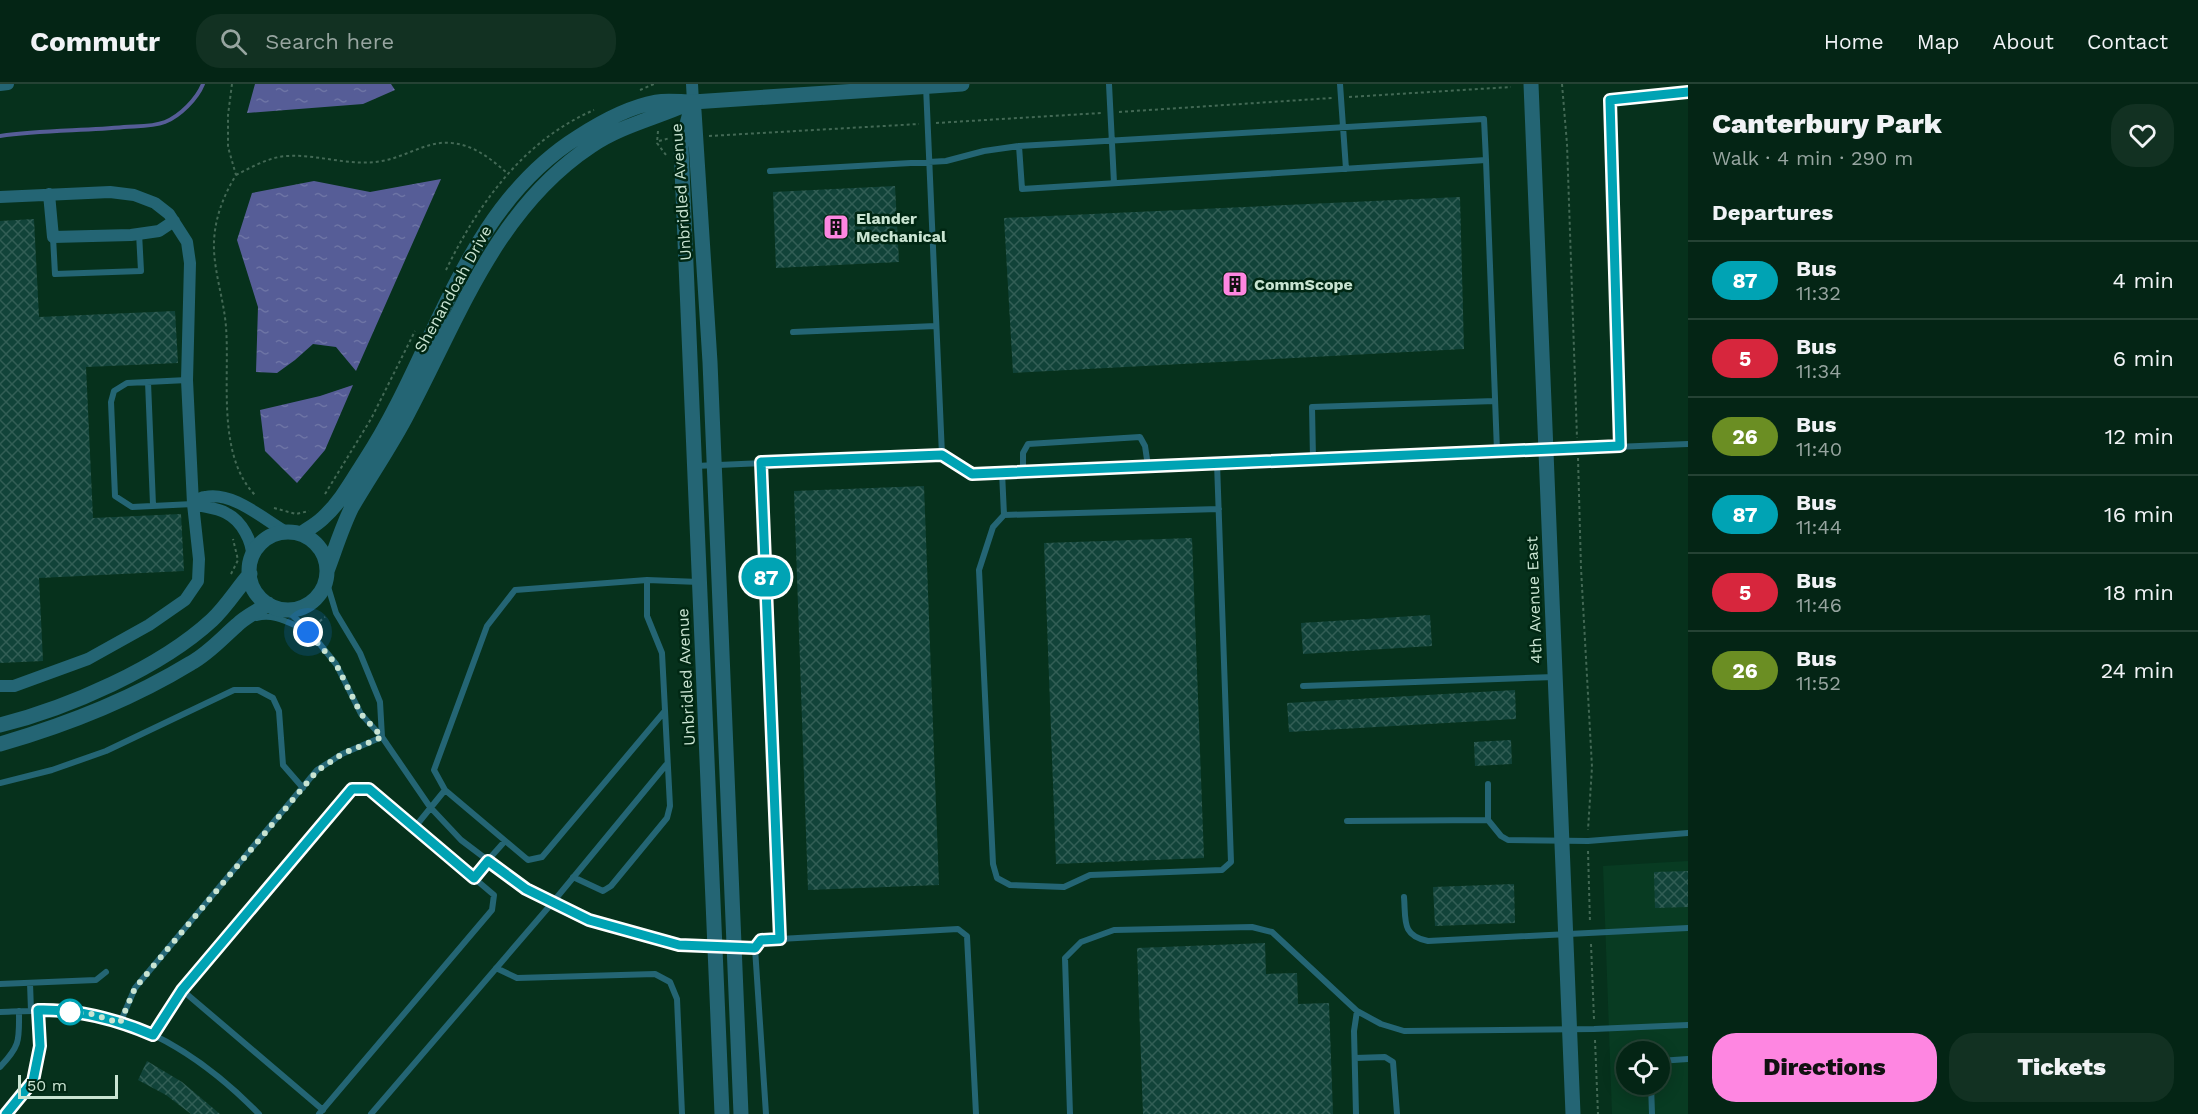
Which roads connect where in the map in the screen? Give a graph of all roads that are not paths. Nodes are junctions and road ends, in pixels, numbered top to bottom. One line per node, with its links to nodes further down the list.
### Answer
1 (7, 84): 7 (street)
2 (692, 84): 10 (street)
3 (962, 84): 8 (street, Shenandoah Drive)
4 (1108, 84): 13 (lane)
5 (1340, 84): 11 (lane)
6 (1531, 84): 32 (street, 4th Avenue East)
7 (0, 85)
8 (926, 86): 10 (street, Shenandoah Drive); 16 (lane)
9 (1688, 92): 31 (lane)
10 (693, 102): 12 (street, Unbridled Avenue); 48 (street, Shenandoah Drive); 51 (street, Shenandoah Drive)
11 (1343, 127): 13 (lane); 15 (lane); 17 (lane)
12 (690, 137): 38 (street, Unbridled Avenue); 39 (street, Unbridled Avenue)
13 (1112, 141): 14 (lane); 19 (lane)
14 (1019, 146): 16 (lane); 19 (lane)
15 (1486, 160): 17 (lane); 29 (lane)
16 (929, 162): 18 (lane); 25 (lane)
17 (1346, 169): 19 (lane)
18 (770, 171)
19 (1114, 183)
20 (49, 194): 21 (street); 22 (street); 24 (street)
21 (0, 197)
22 (174, 221): 23 (street); 27 (street)
23 (139, 234): 24 (street); 24 (lane)
24 (53, 237)
25 (936, 326): 26 (lane); 34 (lane)
26 (793, 332)
27 (187, 380): 28 (lane); 43 (street)
28 (148, 382): 44 (lane); 44 (lane)
29 (1495, 401): 33 (lane); 35 (lane)
30 (1688, 444): 31 (lane)
31 (1620, 446): 32 (lane)
32 (1546, 449): 33 (lane); 58 (street, 4th Avenue East)
33 (1497, 451): 35 (lane)
34 (942, 455): 36 (lane); 42 (lane)
35 (1313, 459): 37 (lane)
36 (761, 462): 38 (lane); 84 (lane)
37 (1217, 463): 40 (lane); 46 (lane)
38 (714, 465): 39 (lane); 86 (street, Unbridled Avenue)
39 (695, 466): 53 (street, Unbridled Avenue)
40 (1148, 466): 41 (lane); 41 (lane)
41 (1023, 471): 42 (lane)
42 (1002, 472): 47 (lane)
43 (193, 504): 44 (lane); 45 (street); 59 (street)
44 (153, 505)
45 (228, 506): 48 (street); 49 (street)
46 (1219, 509): 47 (lane); 47 (lane)
47 (1004, 515)
48 (293, 533): 49 (street); 51 (street)
49 (252, 558): 50 (street)
50 (249, 574): 54 (street); 62 (street)
51 (327, 575): 55 (street); 63 (lane)
52 (647, 580): 53 (lane); 61 (lane); 69 (lane)
53 (700, 582): 85 (street, Unbridled Avenue)
54 (268, 604): 55 (street); 56 (street)
55 (287, 610): 57 (lane)
56 (239, 623): 57 (lane); 64 (street)
57 (310, 632): 63 (lane)
58 (1555, 677): 60 (lane); 76 (street, 4th Avenue East)
59 (0, 686)
60 (1303, 686)
61 (664, 712): 65 (lane); 75 (lane)
62 (0, 725)
63 (382, 737): 68 (lane); 70 (lane)
64 (0, 744)
65 (666, 765): 78 (lane); 78 (lane)
66 (0, 783): 68 (lane)
67 (1488, 784): 71 (lane)
68 (303, 788): 97 (lane)
69 (445, 790): 70 (lane); 75 (lane)
70 (430, 807): 73 (lane); 77 (lane)
71 (1488, 820): 72 (lane); 76 (lane)
72 (1347, 821)
73 (415, 827): 79 (lane); 92 (lane)
74 (1688, 833): 76 (lane)
75 (505, 841): 77 (lane)
76 (1562, 841): 83 (street, 4th Avenue East)
77 (488, 861): 79 (lane); 81 (lane)
78 (573, 877): 81 (lane)
79 (474, 878): 106 (lane)
80 (1404, 897): 83 (lane)
81 (553, 902): 85 (lane); 88 (lane)
82 (1688, 928): 83 (lane)
83 (1565, 935): 99 (street, 4th Avenue East)
84 (780, 939): 87 (lane); 114 (lane)
85 (716, 946): 86 (lane); 111 (street, Unbridled Avenue)
86 (735, 947): 87 (lane); 112 (street, Unbridled Avenue)
87 (755, 948): 113 (lane)
88 (496, 968): 109 (lane); 110 (lane)
89 (106, 972): 90 (lane)
90 (30, 983): 91 (lane); 94 (lane)
91 (0, 984)
92 (182, 990): 100 (lane); 106 (lane)
93 (19, 1011): 94 (lane); 96 (lane); 104 (lane)
94 (35, 1011): 97 (lane); 107 (lane)
95 (1357, 1011): 99 (lane); 101 (lane); 115 (lane)
96 (0, 1012)
97 (120, 1023): 100 (lane)
98 (1688, 1025): 99 (lane)
99 (1569, 1029): 118 (street, 4th Avenue East)
100 (153, 1035): 108 (lane)
101 (1355, 1058): 116 (lane); 117 (lane)
102 (1688, 1059): 103 (lane)
103 (1670, 1060)
104 (0, 1067)
105 (1651, 1095): 119 (lane)
106 (321, 1112)
107 (6, 1114)
108 (259, 1114)
109 (371, 1114)
110 (682, 1114)
111 (722, 1114)
112 (741, 1114)
113 (766, 1114)
114 (976, 1114)
115 (1071, 1114)
116 (1356, 1114)
117 (1397, 1114)
118 (1573, 1114)
119 (1652, 1114)

